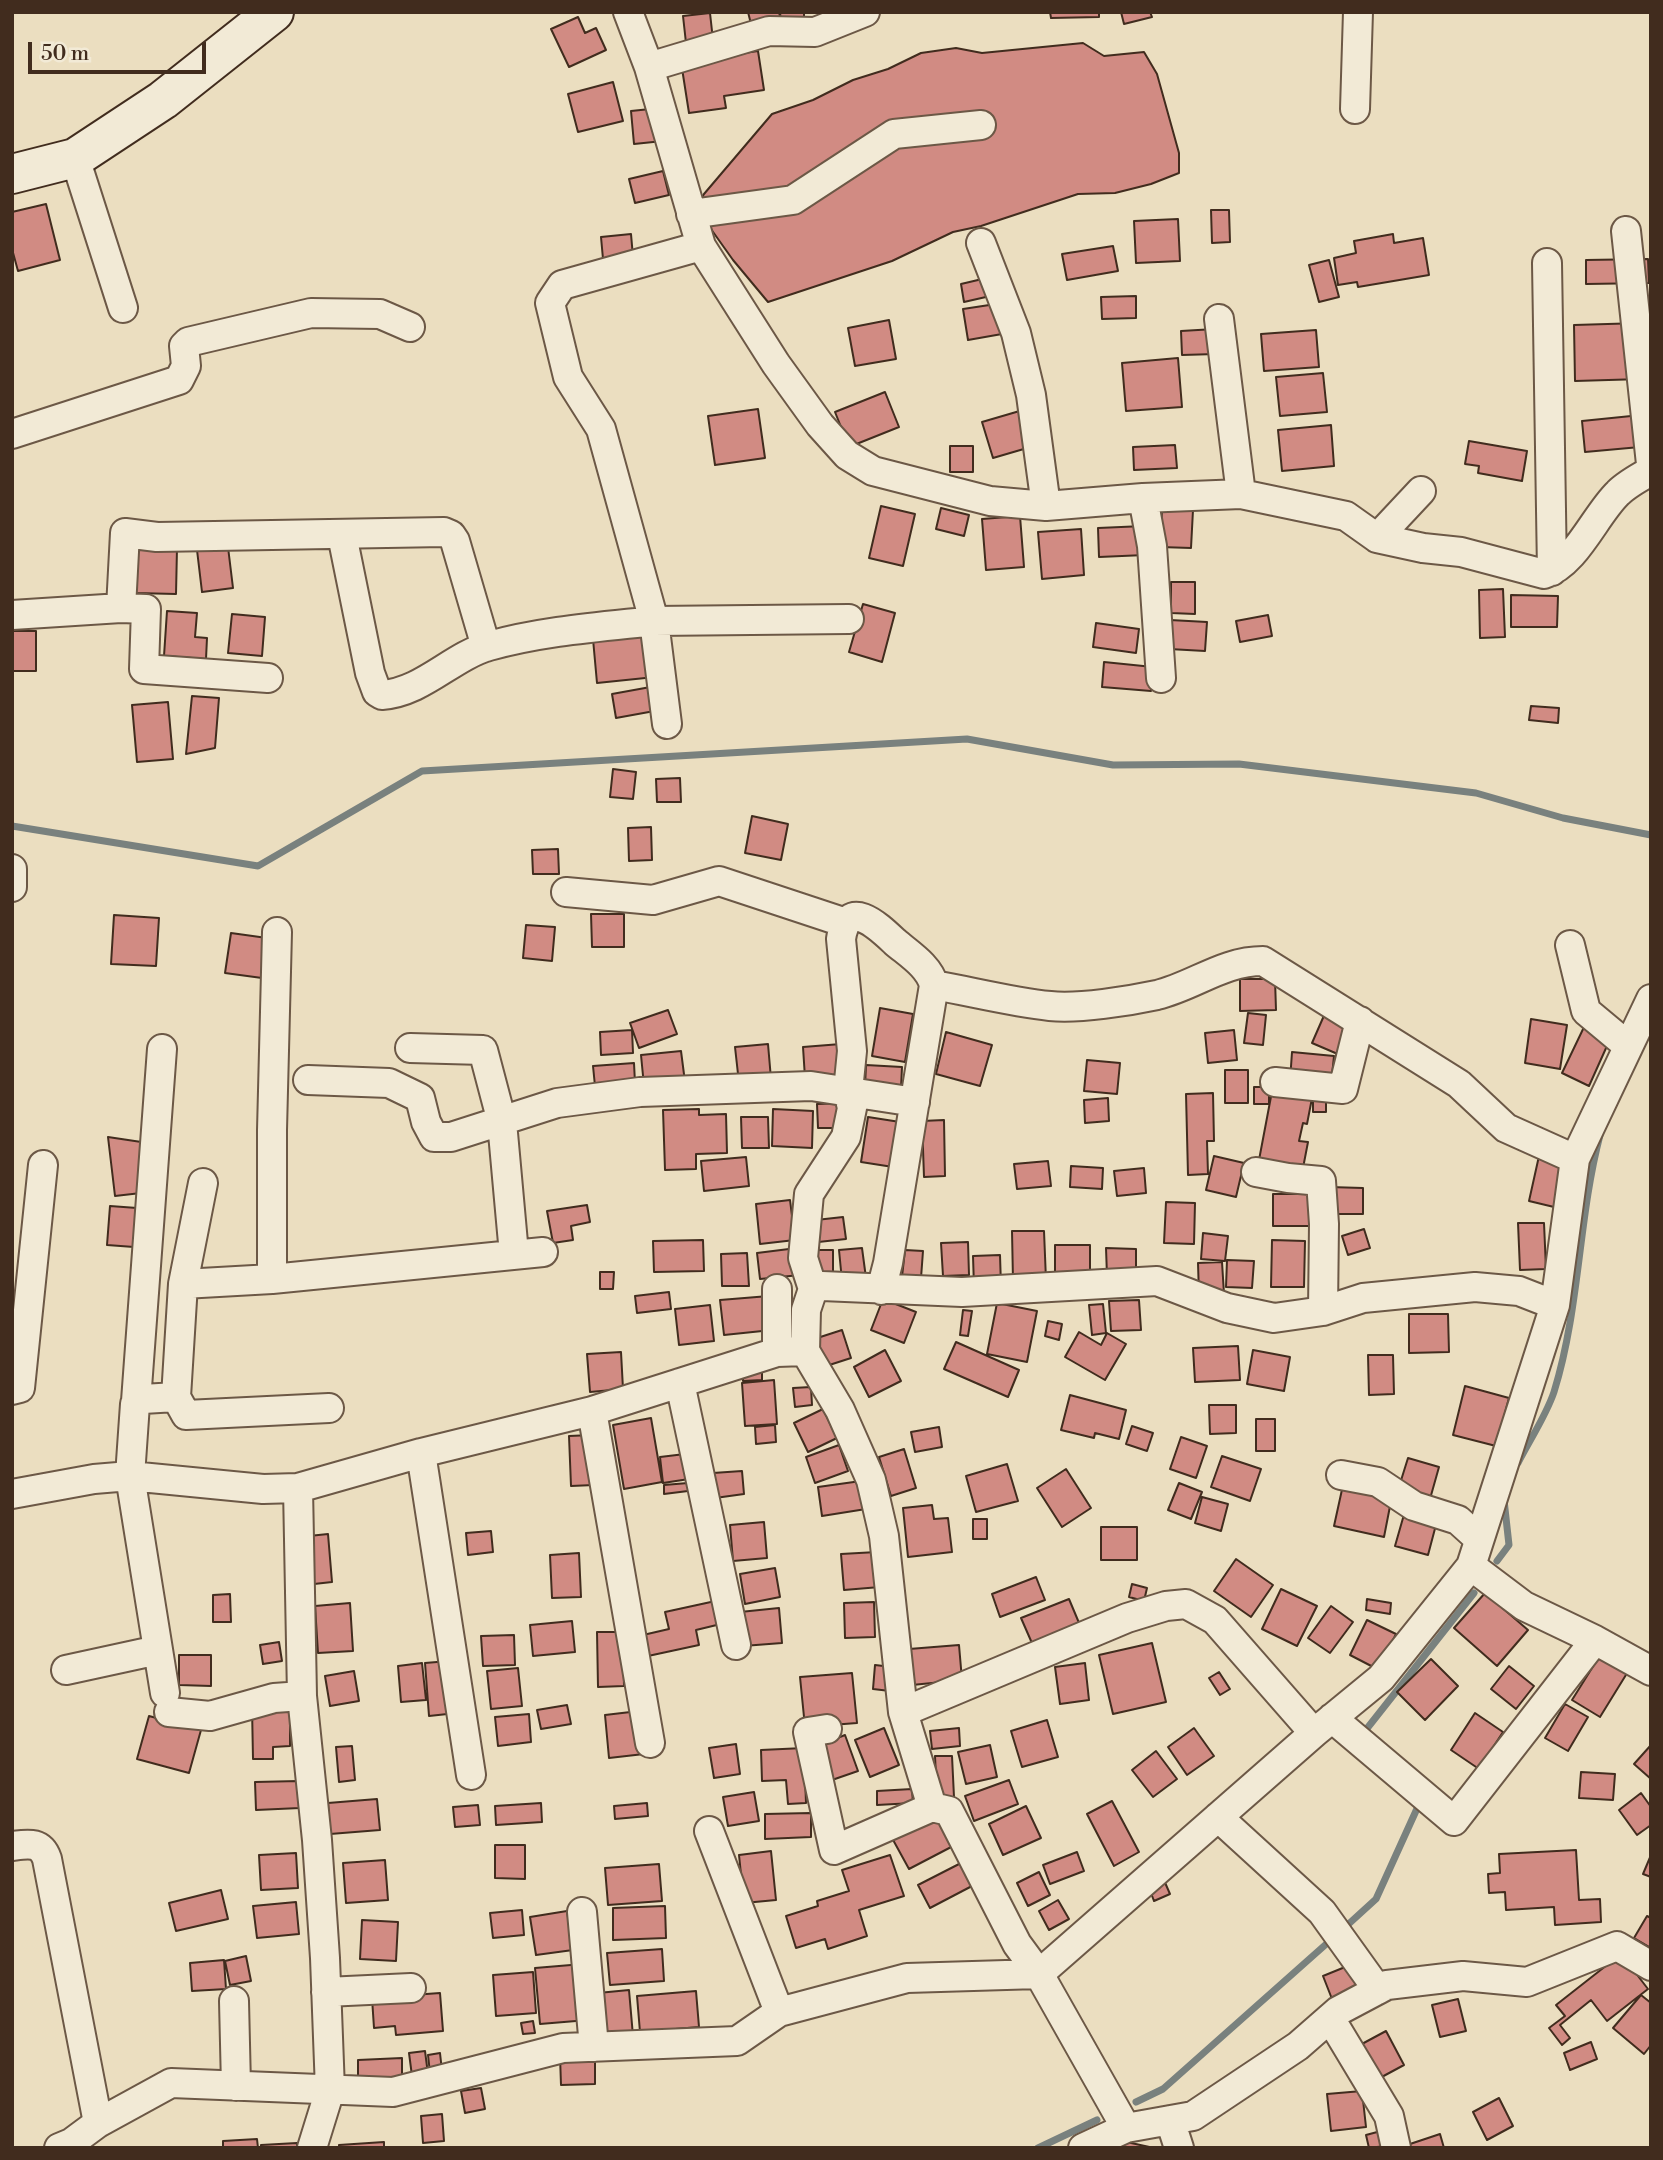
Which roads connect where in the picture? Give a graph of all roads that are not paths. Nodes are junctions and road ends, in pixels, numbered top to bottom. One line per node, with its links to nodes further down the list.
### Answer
1 (274, 12): 8 (street)
2 (628, 12): 5 (street)
3 (865, 12): 5 (street)
4 (1358, 12): 6 (street)
5 (649, 67): 10 (street)
6 (1355, 109)
7 (981, 125): 10 (street)
8 (75, 158): 9 (street); 15 (street)
9 (12, 174)
10 (691, 214): 13 (street)
11 (1626, 230): 19 (street)
12 (981, 243): 24 (street)
13 (701, 246): 24 (street); 31 (street)
14 (1547, 263): 27 (street)
15 (123, 308)
16 (1219, 319): 22 (street)
17 (410, 327): 18 (street)
18 (12, 434)
19 (1651, 464)
20 (1651, 471): 27 (street)
21 (1421, 491): 26 (street)
22 (1241, 494): 23 (street); 26 (street)
23 (1143, 498): 24 (street); 34 (street)
24 (1046, 506)
25 (342, 535): 28 (street); 32 (street); 32 (street)
26 (1377, 538): 27 (street)
27 (1552, 571)
28 (121, 608): 29 (street); 33 (street)
29 (12, 615)
30 (849, 619): 31 (street)
31 (654, 621): 32 (street); 35 (street)
32 (486, 647)
33 (268, 678)
34 (1161, 678)
35 (667, 724)
36 (12, 869): 37 (street)
37 (12, 887)
38 (566, 892): 39 (street)
39 (846, 923): 42 (street); 50 (street)
40 (277, 932): 59 (street)
41 (1570, 945): 45 (street)
42 (934, 985): 44 (street); 51 (street)
43 (1651, 999): 45 (street)
44 (1360, 1021): 49 (street); 53 (street)
45 (1628, 1046): 53 (street)
46 (410, 1048): 52 (street)
47 (162, 1049): 70 (street)
48 (308, 1080): 52 (street)
49 (1275, 1082)
50 (848, 1091): 51 (street); 52 (street); 62 (street)
51 (915, 1102): 63 (street)
52 (502, 1122): 58 (street)
53 (1575, 1159): 64 (street)
54 (43, 1165): 68 (street)
55 (1256, 1172): 65 (street)
56 (203, 1183): 60 (street)
57 (543, 1252): 58 (street)
58 (514, 1254): 59 (street)
59 (272, 1279): 60 (street)
60 (183, 1284): 69 (street)
61 (777, 1289): 66 (street)
62 (813, 1289): 63 (street); 66 (street)
63 (881, 1290): 65 (street)
64 (1555, 1305): 65 (street); 78 (street)
65 (1323, 1311)
66 (791, 1351): 67 (street); 86 (street)
67 (680, 1383): 72 (street); 81 (street)
68 (12, 1390)
69 (177, 1397): 70 (street); 71 (street)
70 (136, 1401): 75 (street)
71 (329, 1409)
72 (592, 1411): 73 (street); 89 (street)
73 (421, 1453): 76 (street); 90 (street)
74 (1341, 1475): 78 (street)
75 (131, 1476): 76 (street); 77 (street); 82 (street)
76 (298, 1488): 85 (street)
77 (12, 1494)
78 (1479, 1539): 79 (street)
79 (1471, 1566): 80 (street); 87 (street)
80 (1595, 1640): 84 (street); 87 (street)
81 (736, 1645)
82 (158, 1650): 83 (street); 85 (street)
83 (66, 1671)
84 (1651, 1671)
85 (302, 1696): 100 (street)
86 (903, 1712): 87 (street); 91 (street)
87 (1323, 1726): 92 (street)
88 (827, 1729): 91 (street)
89 (650, 1743)
90 (471, 1776)
91 (932, 1807): 97 (street)
92 (1218, 1817): 97 (street); 99 (street)
93 (709, 1831): 102 (street)
94 (12, 1846): 108 (street)
95 (582, 1912): 104 (street)
96 (1651, 1966): 99 (street)
97 (1039, 1974): 102 (street); 109 (street)
98 (411, 1988): 100 (street)
99 (1378, 1990): 103 (street)
100 (326, 1992): 106 (street)
101 (234, 2001): 105 (street)
102 (779, 2012): 104 (street)
103 (1330, 2018): 107 (street); 114 (street)
104 (594, 2047): 106 (street)
105 (236, 2086): 106 (street); 108 (street)
106 (330, 2090): 111 (street)
107 (1170, 2120): 109 (street); 113 (street)
108 (98, 2123): 110 (street)
109 (1126, 2128): 112 (street)
110 (59, 2148)
111 (312, 2148)
112 (1083, 2148)
113 (1179, 2148)
114 (1396, 2148)

